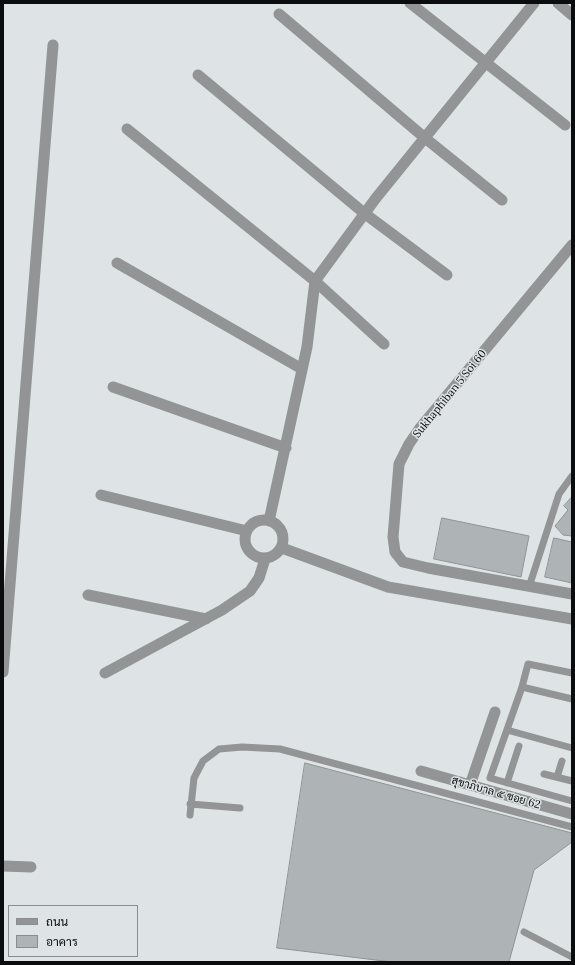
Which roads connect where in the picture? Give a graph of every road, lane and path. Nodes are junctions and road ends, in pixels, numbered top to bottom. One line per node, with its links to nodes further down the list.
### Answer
1 (410, 3): 7 (street)
2 (534, 3): 7 (street)
3 (558, 3): 5 (street)
4 (279, 14): 11 (street)
5 (572, 15)
6 (53, 45): 33 (street)
7 (485, 62): 9 (street); 11 (street)
8 (198, 75): 13 (street)
9 (565, 125)
10 (127, 129): 17 (street)
11 (424, 138): 12 (street); 13 (street)
12 (502, 200)
13 (364, 213): 16 (street); 17 (street)
14 (572, 245): 28 (street, Sukhaphiban 5 Soi 60)
15 (117, 263): 19 (street)
16 (447, 274)
17 (315, 281): 18 (street); 19 (street)
18 (384, 344)
19 (302, 369): 21 (street)
20 (113, 387): 21 (street)
21 (286, 448): 24 (street)
22 (572, 476): 28 (lane)
23 (101, 494): 25 (street)
24 (269, 521): 25 (street); 26 (street)
25 (247, 531): 27 (street)
26 (282, 548): 27 (street); 32 (street)
27 (265, 559): 31 (street)
28 (529, 587): 29 (street, Sukhaphiban 5 Soi 60)
29 (572, 594)
30 (88, 595): 31 (street)
31 (206, 619): 34 (street)
32 (572, 619)
33 (3, 672)
34 (105, 673)
35 (572, 673): 36 (lane)
36 (522, 687): 37 (lane); 39 (lane)
37 (572, 700)
38 (495, 712): 48 (street)
39 (507, 730): 41 (lane); 47 (lane)
40 (518, 746): 47 (lane)
41 (572, 748)
42 (562, 761): 45 (lane)
43 (421, 771): 48 (street, สุขาภิบาล ๕ ซอย 62)
44 (544, 774): 45 (lane)
45 (557, 777): 46 (lane)
46 (572, 781)
47 (507, 783): 49 (lane)
48 (470, 785): 52 (street, สุขาภิบาล ๕ ซอย 62)
49 (572, 801)
50 (190, 804): 51 (lane); 53 (lane); 54 (lane)
51 (240, 808)
52 (572, 814)
53 (190, 815)
54 (572, 827)
55 (3, 866): 56 (street)
56 (32, 867)
57 (524, 932): 58 (lane)
58 (572, 957)

